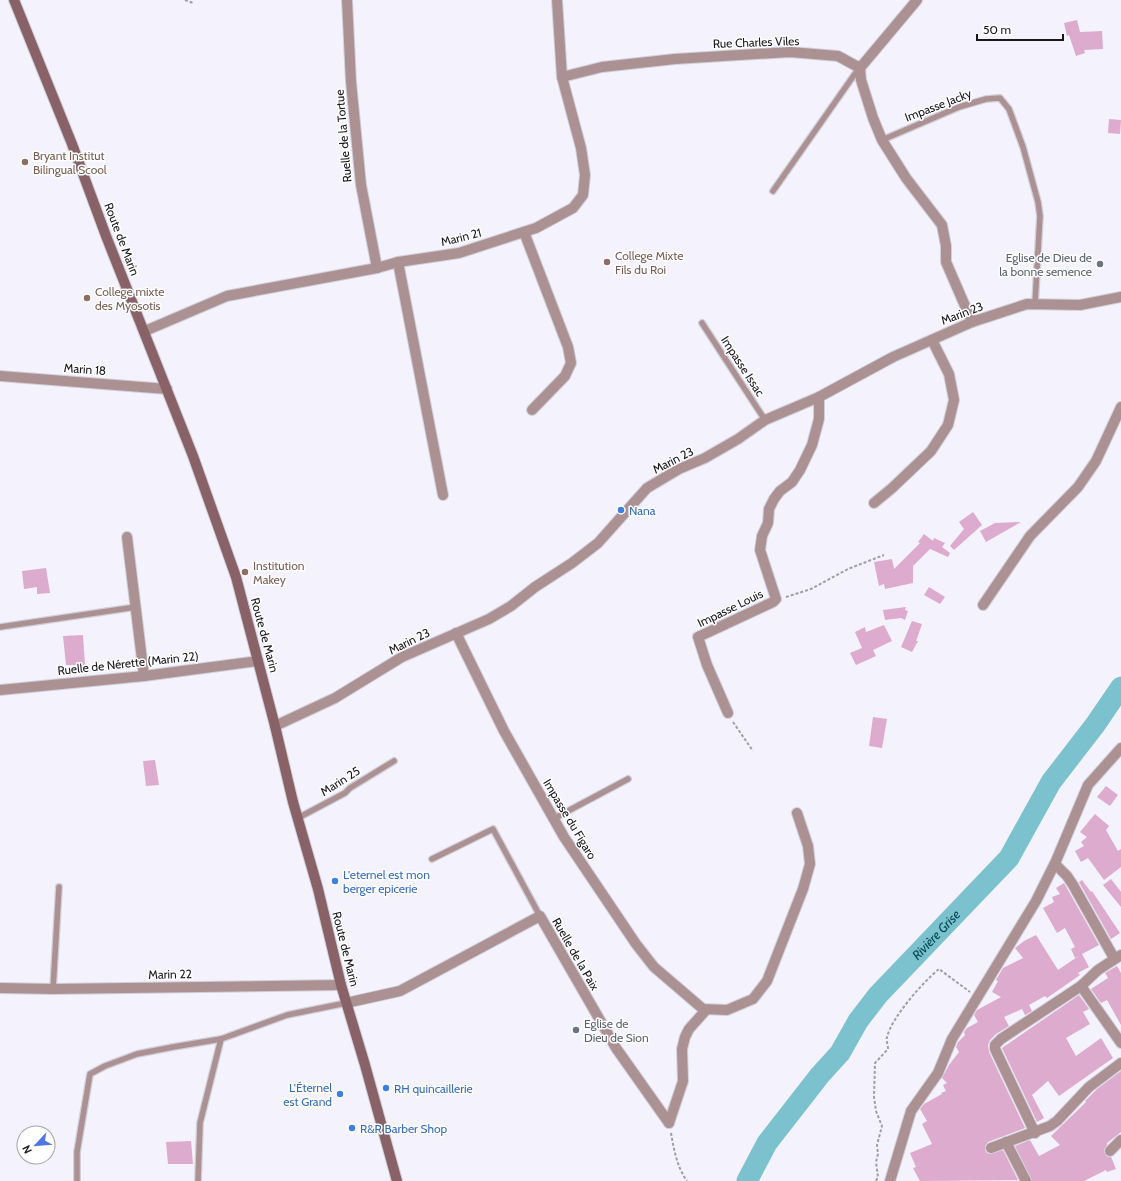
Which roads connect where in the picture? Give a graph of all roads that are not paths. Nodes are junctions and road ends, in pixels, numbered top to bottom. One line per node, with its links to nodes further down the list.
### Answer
1 (14, 0): 16 (main road, Route de Marin)
2 (347, 0): 11 (street, Ruelle de la Tortue)
3 (557, 0): 6 (street, Marin 21)
4 (917, 0): 5 (street)
5 (860, 68): 6 (street, Rue Charles Viles); 7 (street); 8 (lane)
6 (562, 77): 9 (street, Marin 21)
7 (882, 140): 13 (lane, Impasse Jacky); 14 (street)
8 (773, 190)
9 (524, 232): 10 (street, Marin 21); 22 (street)
10 (398, 262): 11 (street, Marin 21); 24 (street)
11 (377, 268): 16 (street, Marin 21)
12 (1121, 297): 13 (street, Marin 23)
13 (1035, 304): 14 (street, Marin 23)
14 (972, 322): 17 (street, Marin 23)
15 (702, 323): 23 (lane, Impasse Issac)
16 (145, 331): 19 (main road, Route de Marin)
17 (932, 340): 20 (street, Marin 23); 25 (street)
18 (0, 376): 19 (street, Marin 18)
19 (167, 389): 31 (main road, Route de Marin)
20 (819, 397): 23 (street, Marin 23); 34 (street, Impasse Louis)
21 (1121, 407): 27 (street)
22 (532, 410)
23 (765, 420): 30 (street, Marin 23)
24 (443, 495)
25 (874, 503)
26 (128, 537): 28 (street)
27 (983, 605)
28 (136, 607): 29 (lane); 32 (street)
29 (0, 627)
30 (456, 634): 35 (street, Marin 23); 41 (street, Impasse du Figaro)
31 (258, 661): 32 (street, Ruelle de Nérette (Marin 22)); 35 (main road, Route de Marin)
32 (144, 676): 33 (street, Ruelle de Nérette (Marin 22))
33 (0, 690)
34 (728, 713)
35 (275, 726): 40 (main road, Route de Marin)
36 (1121, 748): 43 (street)
37 (394, 761): 40 (lane, Marin 25)
38 (628, 779): 41 (lane)
39 (797, 813): 52 (street)
40 (298, 818): 47 (main road, Route de Marin)
41 (553, 819): 52 (street, Impasse du Figaro)
42 (432, 859): 45 (lane)
43 (1055, 864): 46 (street); 64 (street)
44 (59, 887): 50 (lane)
45 (540, 916): 51 (street, Ruelle de la Paix); 52 (street, Ruelle de la Paix)
46 (1118, 957): 48 (street)
47 (341, 985): 50 (street, Marin 22); 51 (main road, Route de Marin)
48 (1081, 986): 54 (street); 56 (street)
49 (0, 988): 50 (street, Marin 22)
50 (53, 989)
51 (346, 1003): 53 (lane); 63 (main road, Route de Marin)
52 (706, 1010)
53 (221, 1039): 61 (lane); 62 (lane)
54 (1121, 1043)
55 (1121, 1063): 56 (street)
56 (1035, 1132): 58 (street)
57 (1121, 1140): 60 (street)
58 (1006, 1142): 59 (street); 65 (street)
59 (991, 1148)
60 (1110, 1151)
61 (77, 1181)
62 (198, 1181)
63 (397, 1181)
64 (890, 1181)
65 (1026, 1181)

